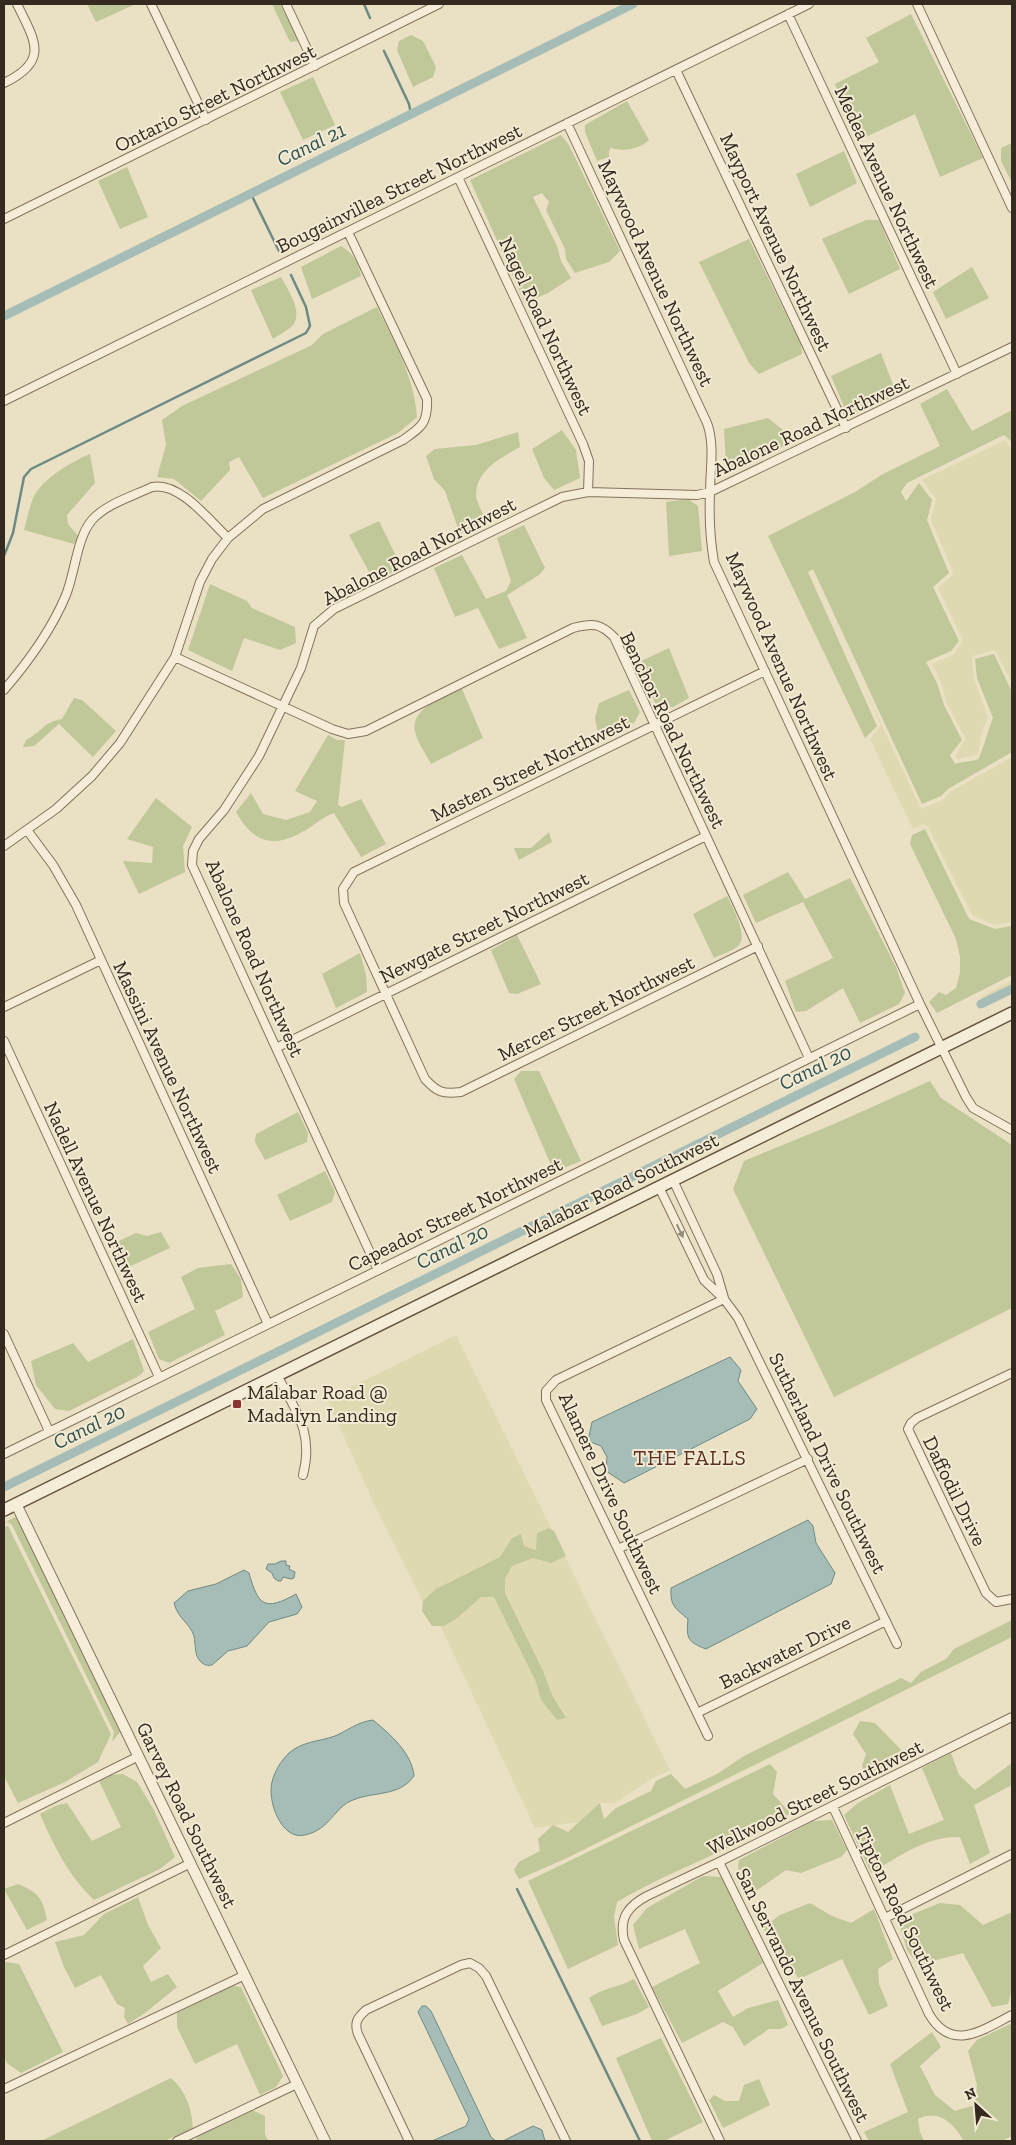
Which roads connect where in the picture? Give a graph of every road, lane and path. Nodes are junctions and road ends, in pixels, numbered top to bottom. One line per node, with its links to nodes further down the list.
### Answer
1 (17, 4): 10 (street)
2 (151, 4): 11 (street)
3 (286, 4): 8 (street)
4 (439, 4): 8 (street, Ontario Street Northwest)
5 (809, 4): 7 (street, Bougainvillea Street Northwest)
6 (917, 4): 14 (street)
7 (788, 14): 9 (street, Bougainvillea Street Northwest); 18 (street, Medea Avenue Northwest)
8 (315, 66): 11 (street, Ontario Street Northwest)
9 (676, 70): 12 (street, Bougainvillea Street Northwest); 20 (street, Mayport Avenue Northwest)
10 (4, 83)
11 (206, 120): 15 (street, Ontario Street Northwest)
12 (567, 123): 13 (street, Bougainvillea Street Northwest); 22 (street, Maywood Avenue Northwest)
13 (458, 178): 16 (street, Bougainvillea Street Northwest); 21 (street, Nagel Road Northwest)
14 (1012, 208)
15 (4, 219)
16 (348, 232): 19 (street, Bougainvillea Street Northwest); 23 (street)
17 (1012, 347): 18 (street, Abalone Road Northwest)
18 (957, 374): 20 (street, Abalone Road Northwest)
19 (4, 401)
20 (846, 428): 22 (street, Abalone Road Northwest)
21 (588, 492): 22 (street, Abalone Road Northwest); 27 (street, Abalone Road Northwest)
22 (710, 492): 25 (street, Maywood Avenue Northwest)
23 (228, 538): 24 (street); 26 (street)
24 (174, 657): 27 (street, Benchor Road Northwest); 29 (street)
25 (765, 671): 28 (street, Masten Street Northwest); 35 (street, Maywood Avenue Northwest)
26 (4, 690)
27 (284, 706): 28 (street, Benchor Road Northwest); 40 (street, Abalone Road Northwest)
28 (654, 725): 30 (street, Benchor Road Northwest); 34 (street, Masten Street Northwest)
29 (27, 830): 31 (street); 33 (street, Massini Avenue Northwest)
30 (706, 836): 32 (street, Benchor Road Northwest); 34 (street, Newgate Street Northwest)
31 (4, 846)
32 (758, 946): 34 (street, Mercer Street Northwest); 41 (street, Benchor Road Northwest)
33 (101, 960): 36 (street); 47 (street, Massini Avenue Northwest)
34 (386, 993): 40 (street, Newgate Street Northwest)
35 (920, 1004): 39 (street, Maywood Avenue Northwest); 41 (street, Capeador Street Northwest)
36 (4, 1007)
37 (1012, 1013): 39 (main road, Malabar Road Southwest)
38 (4, 1041): 51 (street, Nadell Avenue Northwest)
39 (942, 1047): 42 (street, Maywood Avenue Northwest); 43 (main road, Malabar Road Southwest)
40 (276, 1048): 45 (street, Abalone Road Northwest)
41 (809, 1058): 45 (street, Capeador Street Northwest)
42 (1012, 1130)
43 (673, 1180): 44 (main road, Malabar Road Southwest); 46 (street, Sutherland Drive Southwest)
44 (659, 1187): 46 (street, Sutherland Drive Southwest, one-way to 46); 50 (main road, Malabar Road Southwest)
45 (378, 1270): 47 (street, Capeador Street Northwest)
46 (724, 1300): 54 (street, Sutherland Drive Southwest); 58 (street, Alamere Drive Southwest)
47 (268, 1324): 51 (street, Capeador Street Northwest)
48 (4, 1334): 52 (street)
49 (1012, 1373): 59 (street, Daffodil Drive)
50 (277, 1375): 55 (street); 56 (main road, Malabar Road Southwest)
51 (159, 1377): 52 (street, Capeador Street Northwest)
52 (49, 1431): 53 (street, Capeador Street Northwest)
53 (4, 1454)
54 (808, 1459): 58 (street); 60 (street, Sutherland Drive Southwest)
55 (303, 1475)
56 (16, 1504): 57 (main road, Malabar Road Southwest); 65 (street, Garvey Road Southwest)
57 (4, 1510)
58 (618, 1549): 62 (street, Alamere Drive Southwest)
59 (1012, 1599)
60 (886, 1621): 61 (street, Sutherland Drive Southwest); 62 (street, Backwater Drive)
61 (898, 1644)
62 (697, 1713): 64 (street, Alamere Drive Southwest)
63 (1012, 1717): 66 (street, Wellwood Street Southwest)
64 (708, 1736)
65 (139, 1756): 67 (street); 70 (street, Garvey Road Southwest)
66 (833, 1807): 69 (street, Wellwood Street Southwest); 71 (street, Tipton Road Southwest)
67 (4, 1823)
68 (1012, 1854): 71 (street)
69 (720, 1862): 81 (street, Wellwood Street Southwest); 82 (street, San Servando Avenue Southwest)
70 (191, 1864): 72 (street); 73 (street, Garvey Road Southwest)
71 (885, 1918): 74 (street, Tipton Road Southwest)
72 (4, 1955)
73 (245, 1975): 75 (street, Garvey Road Southwest); 76 (street)
74 (1012, 2015)
75 (297, 2084): 77 (street); 78 (street, Garvey Road Southwest)
76 (4, 2089)
77 (178, 2141)
78 (325, 2141)
79 (409, 2141): 80 (street)
80 (566, 2141)
81 (720, 2141)
82 (857, 2141)

